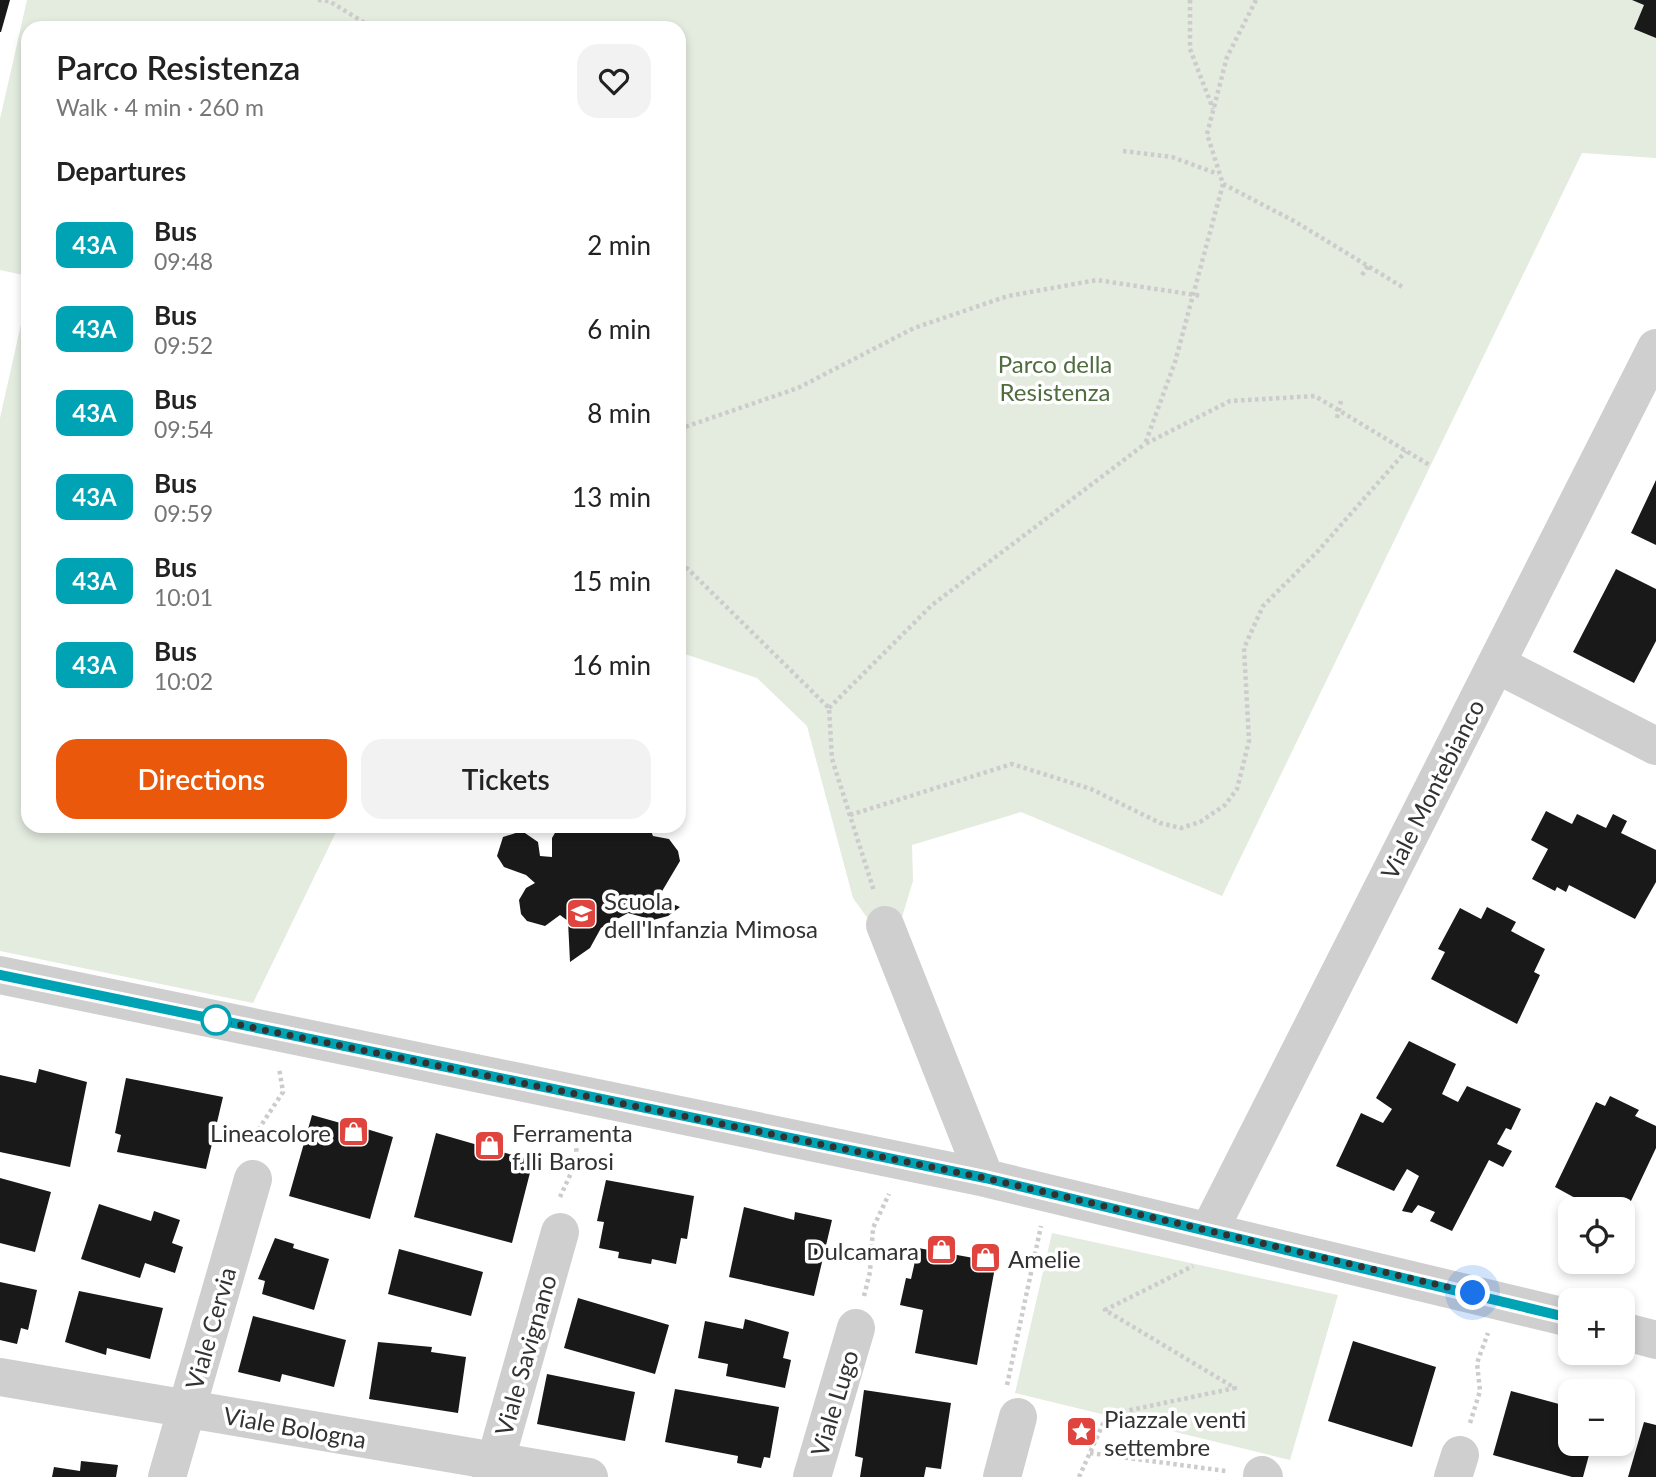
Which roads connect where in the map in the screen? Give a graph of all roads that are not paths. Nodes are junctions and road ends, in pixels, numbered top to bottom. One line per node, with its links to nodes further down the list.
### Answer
1 (1656, 348): 2 (street, Viale Montebianco)
2 (1496, 664): 3 (street); 9 (street, Viale Montebianco)
3 (1656, 746)
4 (885, 925): 6 (street)
5 (0, 975): 6 (street)
6 (985, 1178): 9 (street)
7 (253, 1179): 15 (street, Viale Cervia)
8 (560, 1232): 17 (street, Viale Savignano)
9 (1202, 1247): 10 (street)
10 (1558, 1315)
11 (856, 1328): 20 (street, Viale Lugo)
12 (1635, 1334): 13 (street)
13 (1656, 1340)
14 (0, 1377): 15 (street, Viale Bologna)
15 (187, 1409): 17 (street, Viale Bologna); 18 (street, Viale Cervia)
16 (1018, 1417): 21 (street)
17 (493, 1469): 19 (street, Viale Bologna)
18 (167, 1477)
19 (589, 1477)
20 (812, 1477)
21 (1002, 1477)

